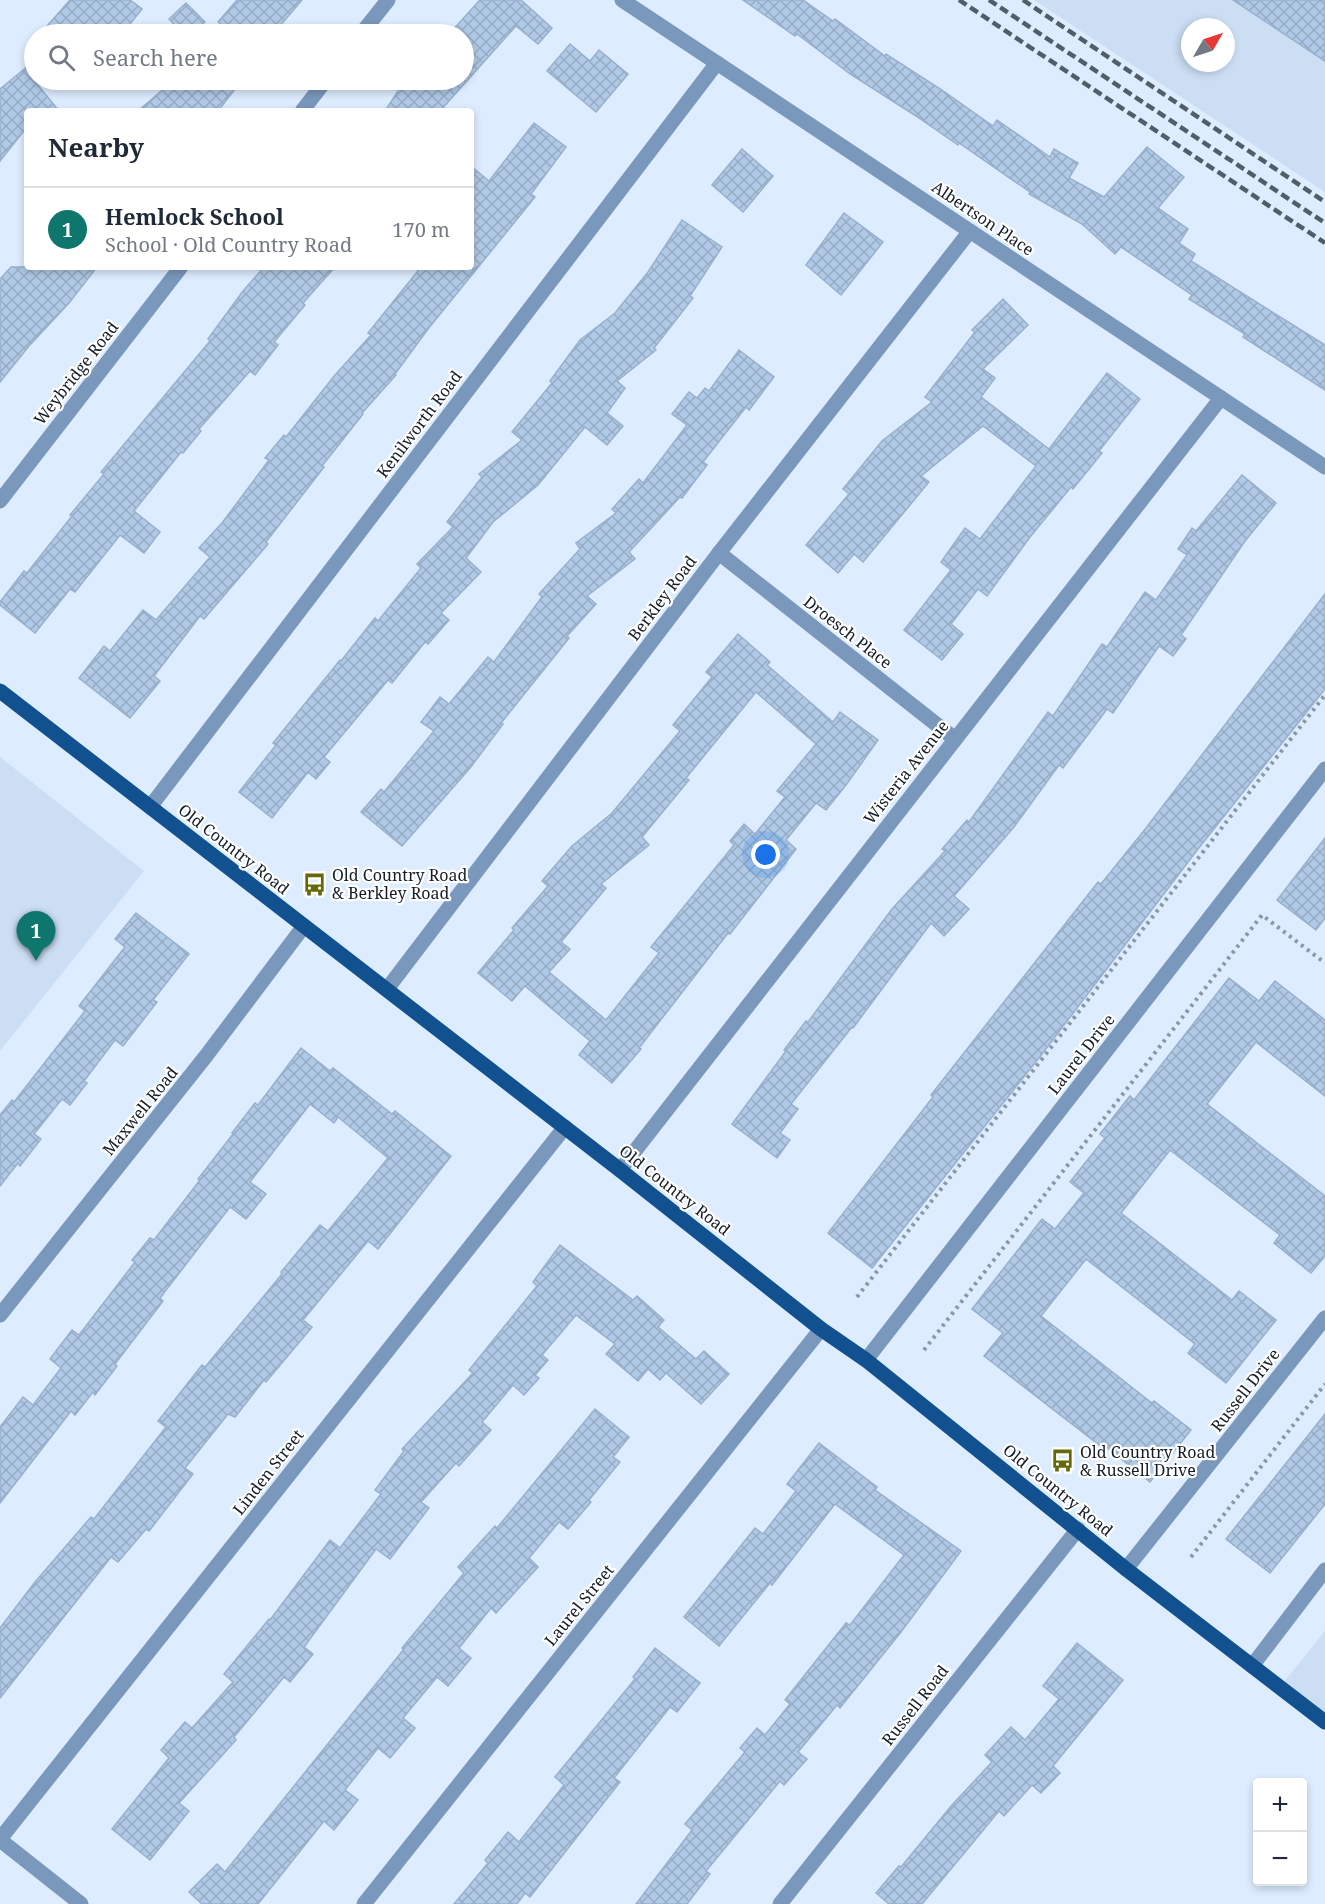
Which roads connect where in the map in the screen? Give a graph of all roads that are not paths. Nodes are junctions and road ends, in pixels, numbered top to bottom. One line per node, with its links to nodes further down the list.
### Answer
1 (388, 0): 3 (street)
2 (622, 0): 4 (street, Albertson Place)
3 (369, 24)
4 (717, 63): 7 (street, Albertson Place); 16 (street, Kenilworth Road)
5 (318, 90): 6 (street)
6 (304, 108)
7 (970, 231): 9 (street, Albertson Place); 12 (street, Berkley Road)
8 (179, 270): 11 (street, Weybridge Road)
9 (1221, 398): 10 (street, Albertson Place); 14 (street, Wisteria Avenue)
10 (1325, 467)
11 (0, 501)
12 (719, 553): 14 (street, Droesch Place); 18 (street, Berkley Road)
13 (0, 691): 16 (main road, Old Country Road)
14 (955, 739): 20 (street, Wisteria Avenue)
15 (1325, 769): 24 (street, Laurel Drive)
16 (150, 807): 17 (main road, Old Country Road)
17 (304, 926): 18 (main road, Old Country Road); 21 (street, Maxwell Road)
18 (387, 989): 19 (main road, Old Country Road)
19 (565, 1127): 20 (main road, Old Country Road); 30 (street, Linden Street)
20 (620, 1170): 23 (main road, Old Country Road)
21 (0, 1315)
22 (1325, 1318): 26 (street, Russell Drive)
23 (821, 1329): 24 (main road, Old Country Road); 32 (street, Laurel Street)
24 (866, 1360): 25 (main road, Old Country Road)
25 (1078, 1529): 26 (main road, Old Country Road); 33 (street, Russell Road)
26 (1126, 1569): 28 (main road, Old Country Road)
27 (1325, 1570): 28 (street)
28 (1252, 1666): 29 (main road, Old Country Road)
29 (1325, 1722)
30 (0, 1839): 31 (street)
31 (81, 1904)
32 (364, 1904)
33 (780, 1904)

